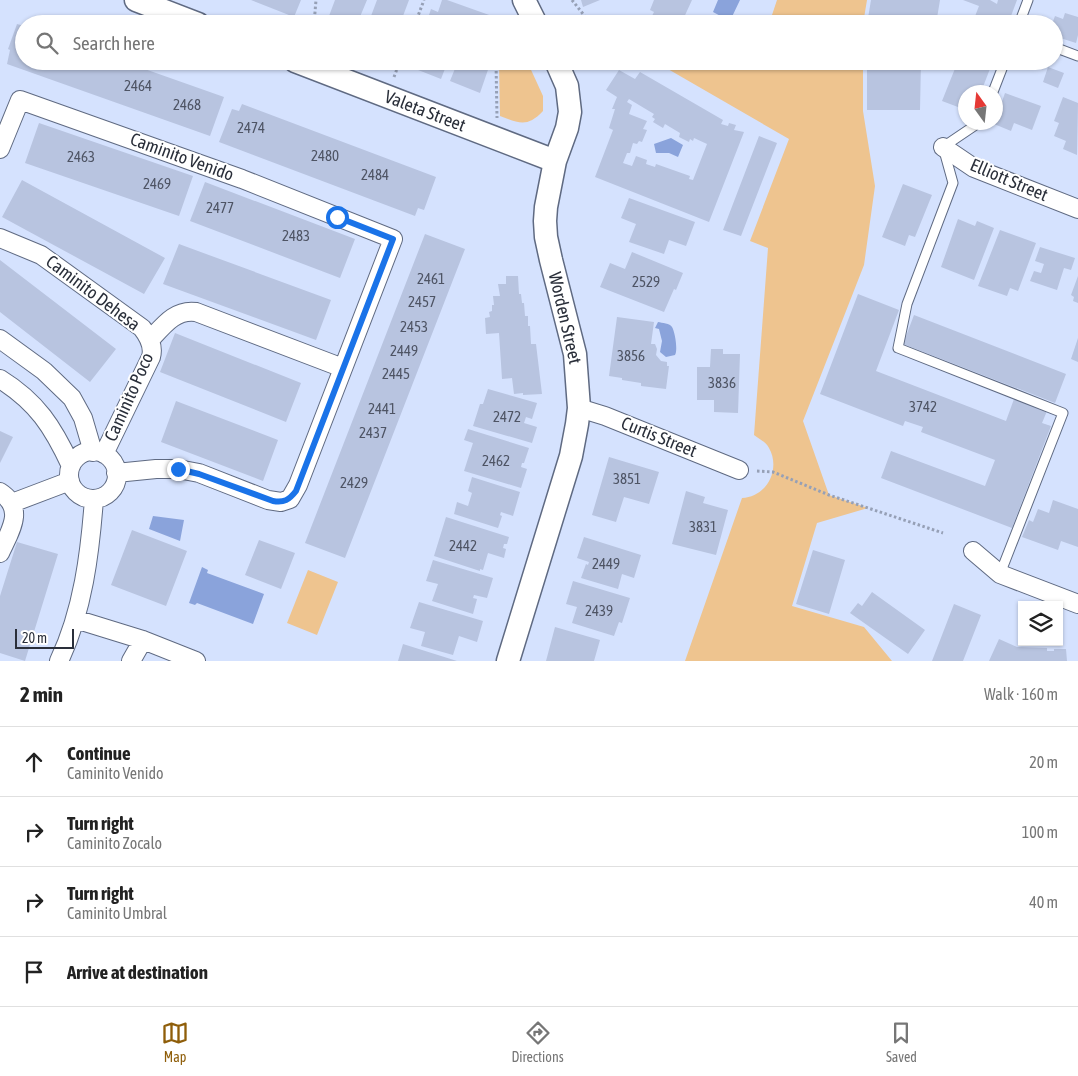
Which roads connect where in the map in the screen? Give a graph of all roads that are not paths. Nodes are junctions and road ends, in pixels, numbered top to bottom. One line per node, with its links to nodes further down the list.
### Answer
1 (136, 0): 4 (street)
2 (524, 0): 5 (street)
3 (1028, 0): 6 (lane)
4 (175, 15)
5 (532, 15)
6 (1022, 15)
7 (1063, 50): 8 (lane)
8 (1078, 56)
9 (318, 70): 16 (street, Valeta Street)
10 (560, 70): 16 (street, Worden Street)
11 (1002, 70): 12 (lane)
12 (996, 85)
13 (968, 130): 14 (lane)
14 (942, 147): 17 (street, Elliott Street); 32 (lane)
15 (0, 149): 21 (street, Caminito Venido)
16 (555, 161): 23 (street, Worden Street)
17 (1078, 209)
18 (0, 238): 20 (street, Caminito Dehesa)
19 (0, 339): 24 (street)
20 (150, 340): 21 (street, Caminito Dehesa); 24 (street, Caminito Poco)
21 (343, 368): 26 (street)
22 (0, 379): 27 (street)
23 (579, 408): 25 (street, Curtis Street); 39 (street, Worden Street)
24 (98, 453): 26 (street); 27 (street)
25 (739, 470)
26 (116, 473): 29 (street)
27 (70, 474): 28 (street); 29 (street)
28 (6, 497): 31 (street)
29 (94, 499): 34 (street)
30 (973, 551): 32 (street)
31 (0, 553)
32 (1000, 574): 33 (street)
33 (1078, 604)
34 (75, 619): 35 (street); 36 (street)
35 (143, 640): 37 (street); 38 (street)
36 (59, 661)
37 (131, 661)
38 (196, 661)
39 (508, 661)

